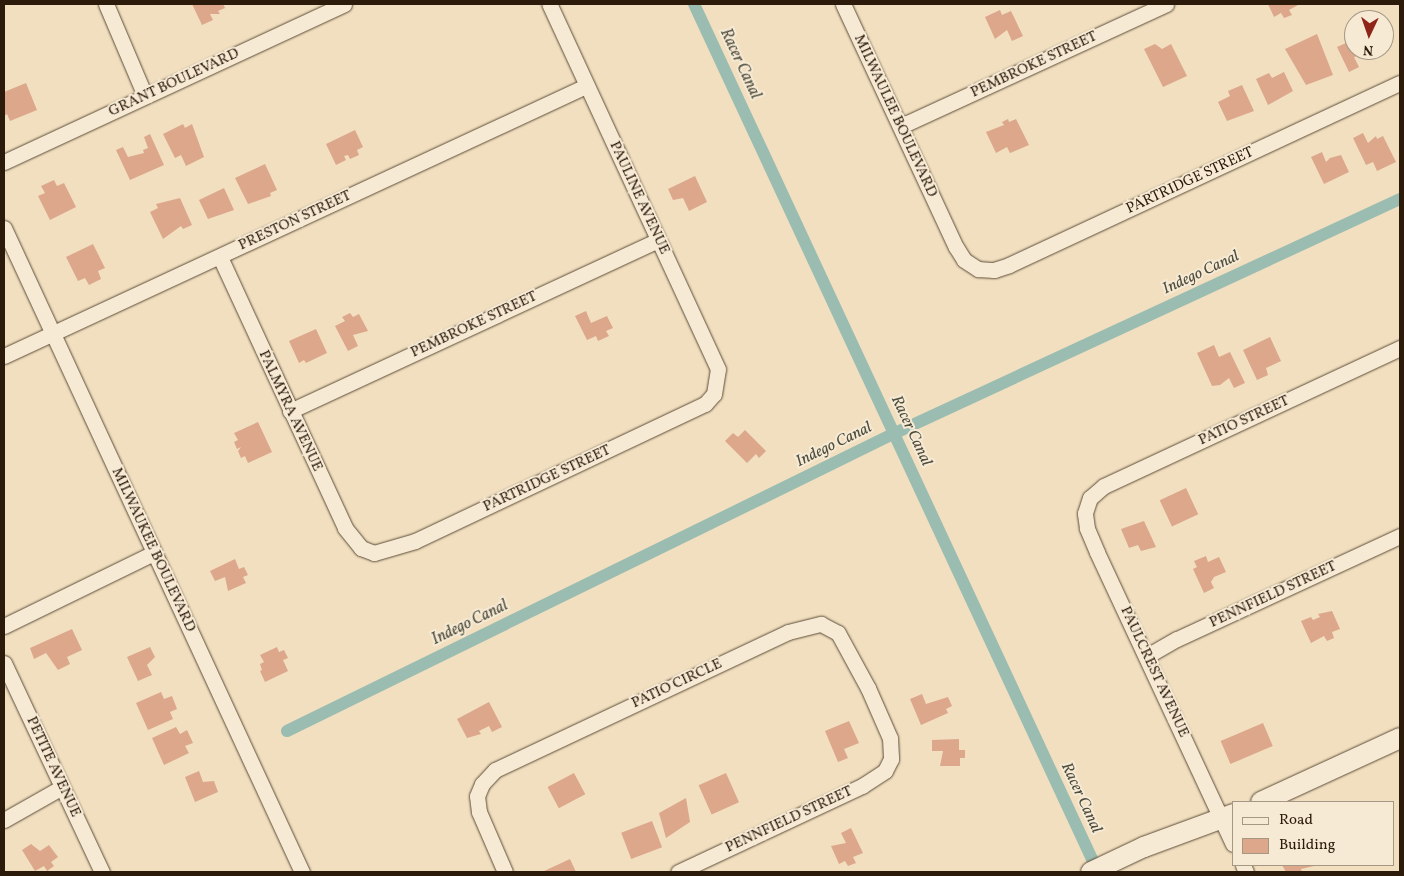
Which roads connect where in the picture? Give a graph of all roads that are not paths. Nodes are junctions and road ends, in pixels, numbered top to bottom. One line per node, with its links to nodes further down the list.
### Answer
1 (106, 4): 8 (street)
2 (344, 4): 8 (street, GRANT BOULEVARD)
3 (549, 4): 7 (street, PAULINE AVENUE)
4 (843, 4): 9 (street, MILWAULEE BOULEVARD)
5 (1166, 4): 9 (street, PEMBROKE STREET)
6 (1400, 83): 12 (street, PARTRIDGE STREET)
7 (586, 86): 13 (street, PAULINE AVENUE); 14 (street, PRESTON STREET)
8 (145, 96): 10 (street, GRANT BOULEVARD)
9 (901, 126): 12 (street, MILWAULEE BOULEVARD)
10 (4, 162)
11 (4, 228): 15 (street, MILWAUKEE BOULEVARD)
12 (947, 228)
13 (658, 240): 18 (street, PAULINE AVENUE); 19 (street, PEMBROKE STREET)
14 (220, 256): 15 (street, PRESTON STREET); 19 (street, PALMYRA AVENUE)
15 (52, 334): 17 (street, PRESTON STREET); 22 (street, MILWAUKEE BOULEVARD)
16 (1400, 348): 20 (street, PATIO STREET)
17 (4, 356)
18 (714, 394): 23 (street, PARTRIDGE STREET)
19 (290, 411): 23 (street, PALMYRA AVENUE)
20 (1090, 498): 25 (street, PAULCREST AVENUE)
21 (1400, 536): 25 (street, PENNFIELD STREET)
22 (154, 553): 24 (street); 35 (street, MILWAUKEE BOULEVARD)
23 (374, 553)
24 (4, 626)
25 (1147, 656): 31 (street, PAULCREST AVENUE)
26 (4, 663): 29 (street, PETITE AVENUE)
27 (1400, 738): 30 (street)
28 (891, 759): 36 (street, PATIO CIRCLE); 37 (street, PENNFIELD STREET)
29 (62, 787): 32 (street); 34 (street, PETITE AVENUE)
30 (1263, 801)
31 (1227, 817): 33 (street, PAULCREST AVENUE); 38 (street)
32 (4, 820)
33 (1232, 840)
34 (102, 872)
35 (302, 872)
36 (505, 872)
37 (678, 872)
38 (1091, 872)

